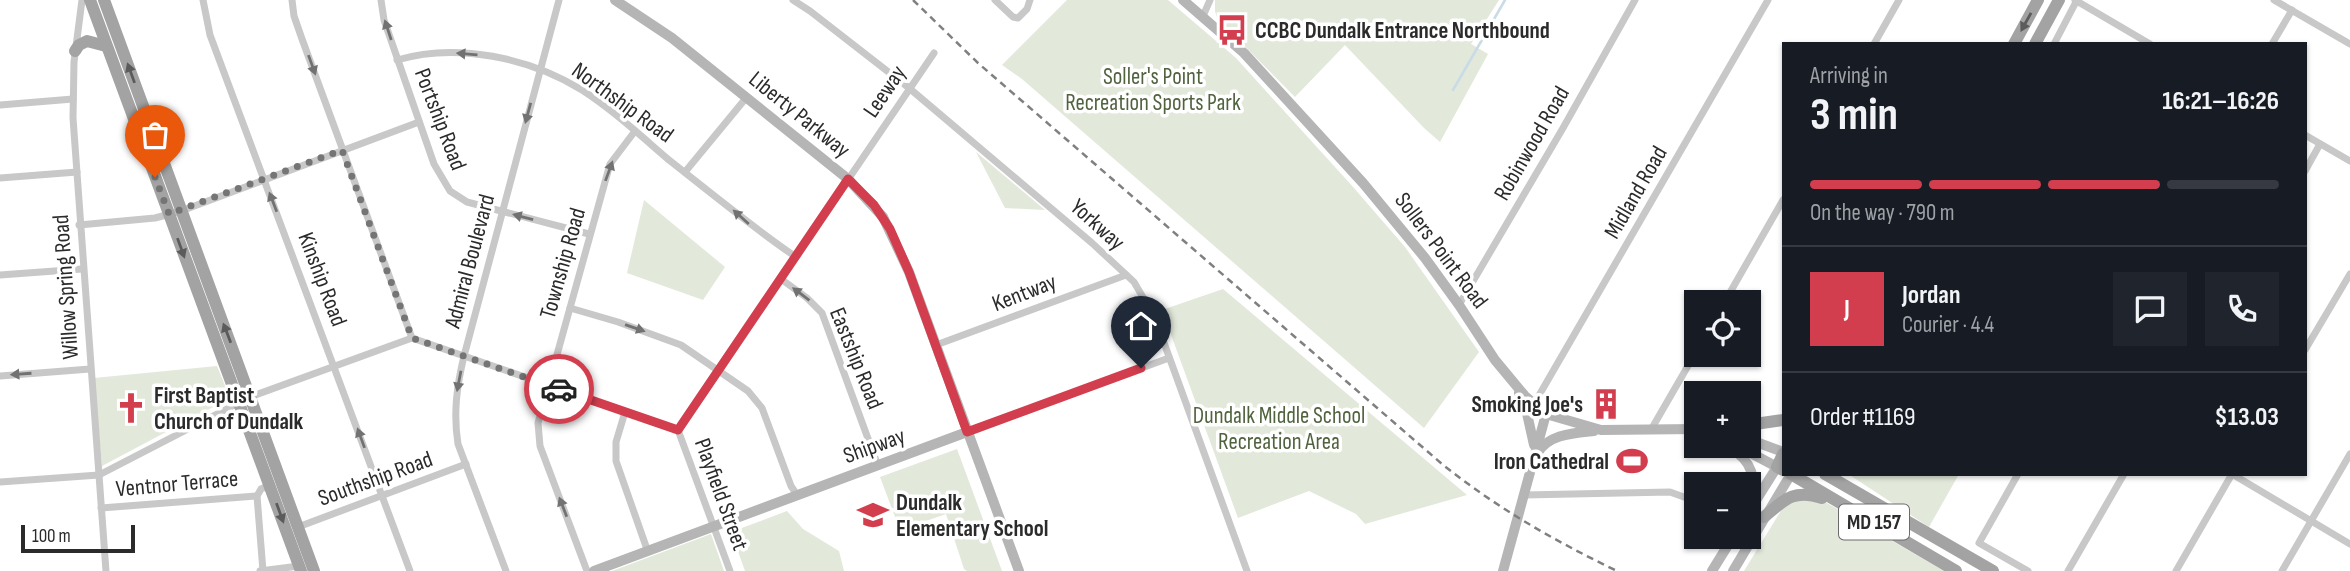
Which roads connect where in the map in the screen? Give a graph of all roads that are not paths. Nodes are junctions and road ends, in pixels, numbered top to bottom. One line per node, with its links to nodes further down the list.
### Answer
1 (82, 0): 33 (street, Willow Spring Road)
2 (90, 0): 32 (main road)
3 (104, 0): 55 (main road, one-way to 3)
4 (203, 0): 51 (street, Kinship Road)
5 (292, 0): 45 (street, one-way to 45)
6 (381, 0): 35 (street, Portship Road, one-way to 6)
7 (559, 0): 36 (street, Admiral Boulevard)
8 (615, 0): 38 (street, Liberty Parkway)
9 (793, 0): 23 (street, Yorkway)
10 (802, 0): 23 (street)
11 (995, 0): 12 (street)
12 (1030, 0)
13 (1210, 0): 24 (street)
14 (1635, 0): 65 (street, Robinwood Road)
15 (1768, 0): 81 (street, Midland Road)
16 (1899, 0): 25 (street)
17 (2038, 0): 26 (main road, one-way to 26)
18 (2059, 0): 27 (main road)
19 (2076, 0): 28 (street); 29 (street)
20 (2274, 0): 22 (street)
21 (1185, 1): 24 (street, Sollers Point Road)
22 (2292, 10): 30 (street); 31 (street)
23 (810, 11): 37 (street, Yorkway)
24 (1203, 16): 65 (street, Sollers Point Road)
25 (1875, 42)
26 (2015, 42)
27 (2036, 42)
28 (2055, 42)
29 (2148, 42)
30 (2273, 42)
31 (2350, 44)
32 (106, 46): 33 (main road); 55 (main road)
33 (75, 51): 39 (street, Willow Spring Road)
34 (934, 54): 37 (street, Leeway)
35 (397, 60): 36 (street, Northship Road, one-way to 35); 41 (street, Portship Road)
36 (540, 69): 42 (street, Northship Road); 54 (street, Admiral Boulevard, one-way to 54)
37 (909, 88): 52 (street, Leeway); 62 (street, Yorkway)
38 (746, 98): 48 (street); 52 (street, Liberty Parkway)
39 (73, 99): 40 (street); 49 (street, Willow Spring Road)
40 (0, 104)
41 (419, 122): 45 (street); 54 (street, Portship Road)
42 (635, 131): 48 (street, Northship Road); 57 (street, Township Road, one-way to 42)
43 (2307, 136): 44 (street)
44 (2320, 144): 46 (street); 47 (street)
45 (342, 150): 51 (street); 67 (street)
46 (2350, 162)
47 (2307, 167)
48 (685, 172): 58 (street, Northship Road, one-way to 48)
49 (77, 173): 50 (street); 56 (street, Willow Spring Road)
50 (0, 178)
51 (264, 179): 55 (street); 72 (street, Kinship Road, one-way to 51)
52 (848, 179): 58 (street, Leeway); 68 (street, Liberty Parkway)
53 (1782, 202): 64 (street)
54 (502, 211): 57 (street, Portship Road, one-way to 54); 70 (street, Admiral Boulevard)
55 (175, 212): 56 (street); 79 (main road, one-way to 55); 80 (main road, one-way to 80)
56 (79, 225): 59 (street, Willow Spring Road)
57 (589, 234): 66 (street, Township Road)
58 (796, 257): 63 (street, Leeway)
59 (82, 269): 61 (street); 74 (street, Willow Spring Road)
60 (2350, 274): 69 (street)
61 (0, 275)
62 (1126, 275): 68 (street, Kentway); 71 (street, Yorkway)
63 (781, 279): 75 (street, Leeway); 97 (street, Eastship Road, one-way to 63)
64 (1731, 290)
65 (1459, 305): 78 (street, Sollers Point Road)
66 (570, 308): 75 (street, one-way to 75); 77 (street, Township Road)
67 (412, 338): 70 (street); 72 (street)
68 (936, 345): 90 (street, Liberty Parkway)
69 (2307, 347)
70 (464, 356): 77 (street); 96 (street, Admiral Boulevard, one-way to 96)
71 (1168, 358): 90 (street, Shipway); 139 (street, Yorkway)
72 (335, 367): 79 (street); 115 (street, Kinship Road, one-way to 72)
73 (1687, 367): 86 (street)
74 (90, 369): 76 (street, one-way to 76); 100 (street, Willow Spring Road)
75 (719, 370): 88 (street, Leeway); 111 (street)
76 (0, 376)
77 (549, 385): 82 (street); 135 (street, Township Road, one-way to 77)
78 (1516, 386): 81 (street, Sollers Point Road); 92 (street)
79 (250, 397): 80 (street); 122 (main road)
80 (238, 403): 100 (street); 110 (main road)
81 (1534, 404): 83 (street, Sollers Point Road)
82 (625, 412): 88 (street); 127 (street)
83 (1546, 414): 89 (street); 92 (street)
84 (1782, 420): 85 (main road)
85 (1761, 423)
86 (1652, 428): 87 (street); 89 (street)
87 (1684, 429)
88 (678, 430): 123 (street, Playfield Street)
89 (1601, 430): 98 (street)
90 (967, 432): 97 (street, Shipway); 138 (street, Liberty Parkway)
91 (1761, 444): 93 (street)
92 (1535, 451): 98 (street)
93 (1782, 453)
94 (2350, 454): 121 (street)
95 (1761, 458): 99 (street)
96 (466, 464): 115 (street, Southship Road); 134 (street, Admiral Boulevard)
97 (878, 466): 111 (street, Shipway)
98 (1531, 466): 112 (street)
99 (1780, 468): 113 (street)
100 (99, 475): 109 (street); 119 (street, Willow Spring Road)
101 (1790, 476): 120 (street)
102 (1794, 476): 118 (main road, MD 157)
103 (1828, 476): 116 (main road)
104 (1844, 476): 116 (main road, MD 157)
105 (2017, 476): 145 (street)
106 (2123, 476): 146 (street)
107 (2231, 476): 147 (street)
108 (2235, 476): 121 (street)
109 (0, 482)
110 (270, 485): 114 (street); 128 (main road, one-way to 128)
111 (797, 495): 123 (street, Shipway)
112 (1523, 495): 117 (street); 140 (street)
113 (1761, 495)
114 (257, 496): 119 (street, Ventnor Terrace); 131 (street)
115 (382, 496): 122 (street, Southship Road); 133 (street, Kinship Road)
116 (1862, 496): 124 (main road, MD 157)
117 (1684, 497)
118 (1848, 507): 120 (main road); 142 (main road, MD 157)
119 (101, 508): 130 (street, Willow Spring Road)
120 (1764, 517): 141 (street)
121 (2311, 521): 125 (street); 148 (street)
122 (298, 527): 132 (main road)
123 (714, 528): 127 (street, Shipway); 137 (street, Playfield Street)
124 (1926, 533): 143 (main road); 144 (main road, MD 157)
125 (2350, 544)
126 (1726, 549): 129 (street)
127 (649, 552): 136 (street, Shipway)
128 (300, 568): 131 (street)
129 (1715, 568)
130 (106, 571)
131 (262, 571)
132 (314, 571)
133 (410, 571)
134 (506, 571)
135 (587, 571)
136 (594, 571)
137 (730, 571)
138 (1018, 571)
139 (1247, 571)
140 (1503, 571)
141 (1733, 571)
142 (1956, 571)
143 (1978, 571)
144 (1993, 571)
145 (2028, 571)
146 (2068, 571)
147 (2176, 571)
148 (2281, 571)

